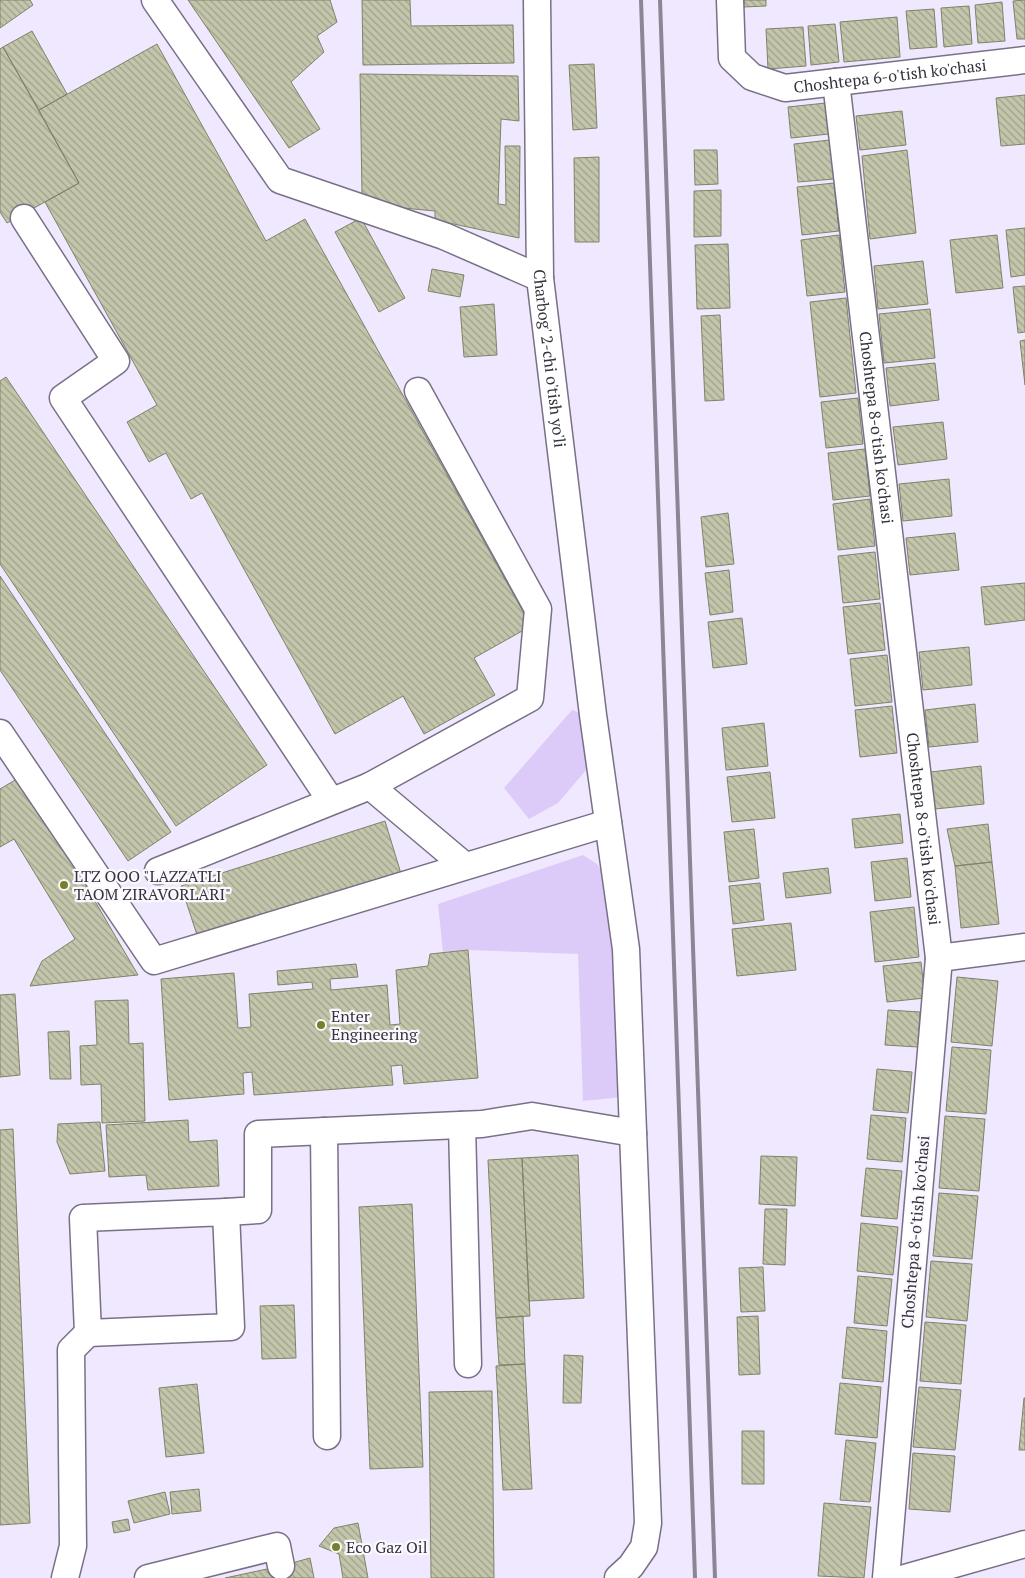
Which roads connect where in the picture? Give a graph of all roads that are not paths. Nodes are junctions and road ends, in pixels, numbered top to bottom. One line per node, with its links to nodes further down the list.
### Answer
1 (155, 0): 7 (street)
2 (537, 0): 7 (street, Charbog' 2-chi o'tish yo'li)
3 (730, 0): 5 (street, Choshtepa 6-o'tish ko'chasi)
4 (1025, 60): 5 (street, Choshtepa 6-o'tish ko'chasi)
5 (836, 82): 16 (street, Choshtepa 8-o'tish ko'chasi)
6 (24, 218): 11 (street)
7 (540, 278): 12 (street, Charbog' 2-chi o'tish yo'li)
8 (418, 391): 10 (street)
9 (0, 733): 13 (street)
10 (370, 786): 11 (street); 13 (street)
11 (331, 801): 14 (street)
12 (608, 823): 13 (street); 19 (street, Charbog' 2-chi o'tish yo'li)
13 (465, 866)
14 (158, 871)
15 (1025, 947): 16 (street)
16 (939, 958): 30 (street, Choshtepa 8-o'tish ko'chasi)
17 (462, 1125): 18 (street); 19 (street); 22 (street)
18 (324, 1131): 20 (street); 23 (street)
19 (633, 1133): 29 (street, Charbog' 2-chi o'tish yo'li)
20 (226, 1212): 21 (street); 21 (street)
21 (88, 1333): 27 (street)
22 (468, 1364)
23 (327, 1436)
24 (1025, 1544): 31 (street)
25 (281, 1566): 26 (street)
26 (184, 1574): 28 (street)
27 (65, 1578)
28 (148, 1578)
29 (618, 1578)
30 (886, 1578)
31 (905, 1578)

